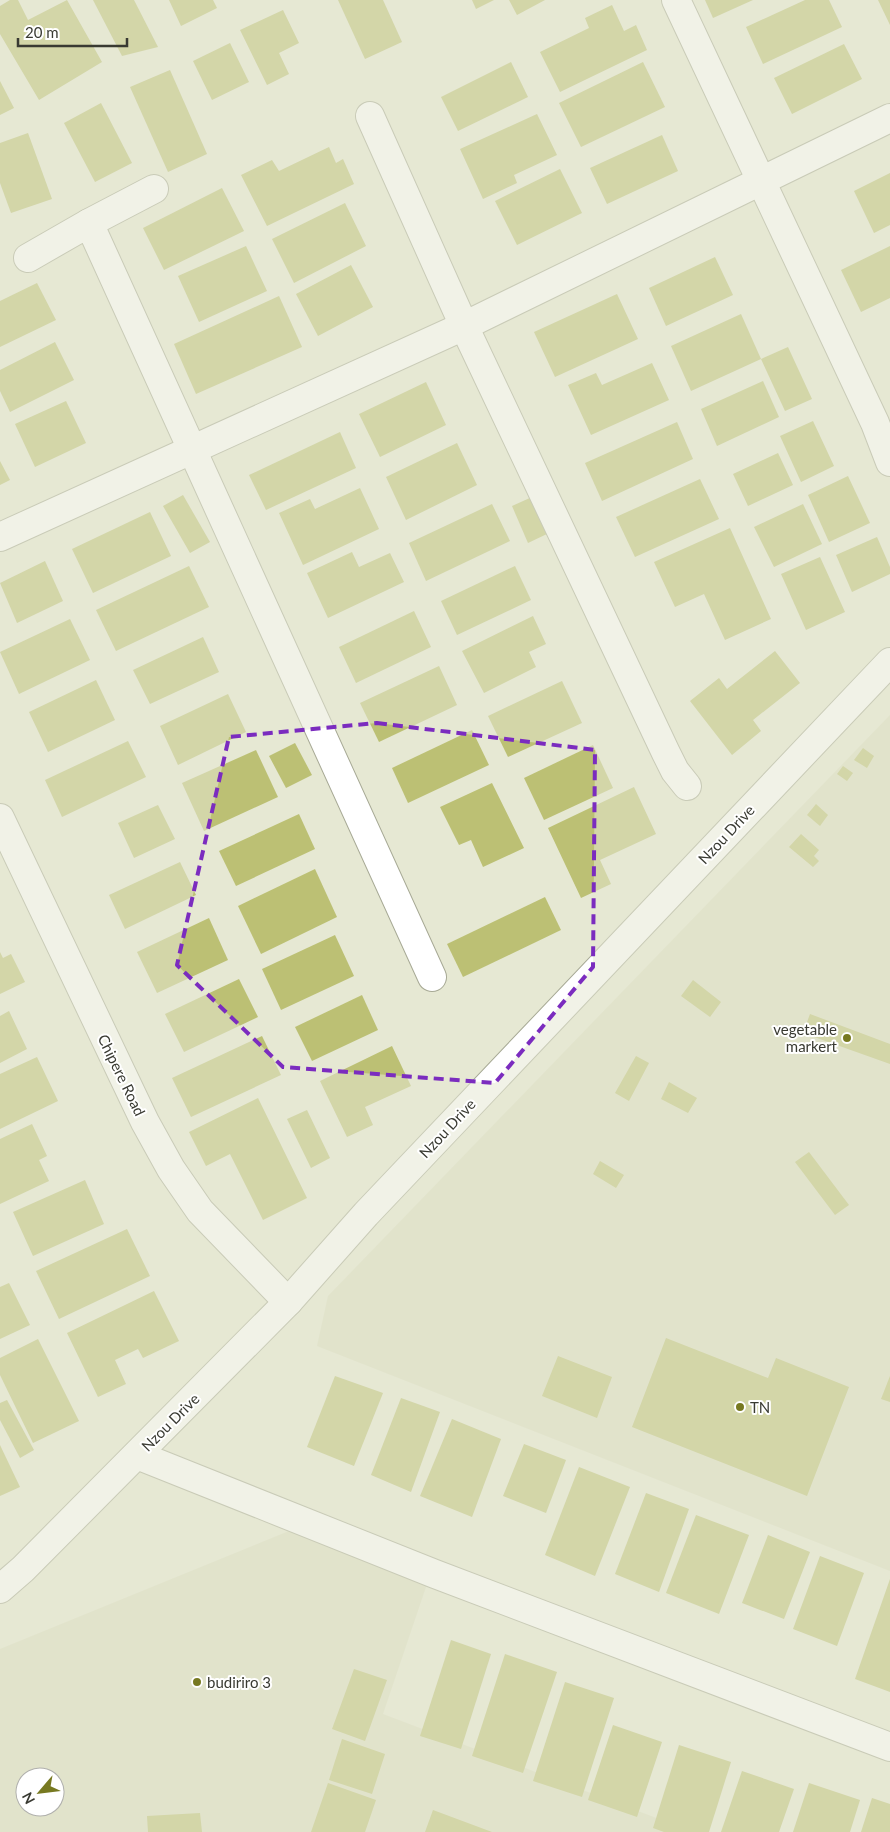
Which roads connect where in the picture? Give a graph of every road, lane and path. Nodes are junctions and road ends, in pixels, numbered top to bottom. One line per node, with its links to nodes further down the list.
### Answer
1 (676, 0): 4 (street)
2 (370, 116): 8 (street)
3 (890, 118): 4 (street)
4 (760, 182): 8 (street); 10 (street)
5 (154, 189): 6 (street)
6 (89, 223): 7 (street); 9 (street)
7 (28, 258)
8 (464, 326): 9 (street); 13 (street)
9 (194, 449): 11 (street); 15 (street)
10 (890, 462)
11 (0, 537)
12 (890, 662): 16 (street, Nzou Drive)
13 (687, 786)
14 (0, 818): 16 (street, Chipere Road)
15 (432, 977)
16 (288, 1302): 17 (street, Nzou Drive)
17 (137, 1455): 18 (street, Nzou Drive); 19 (street)
18 (0, 1589)
19 (890, 1747)

